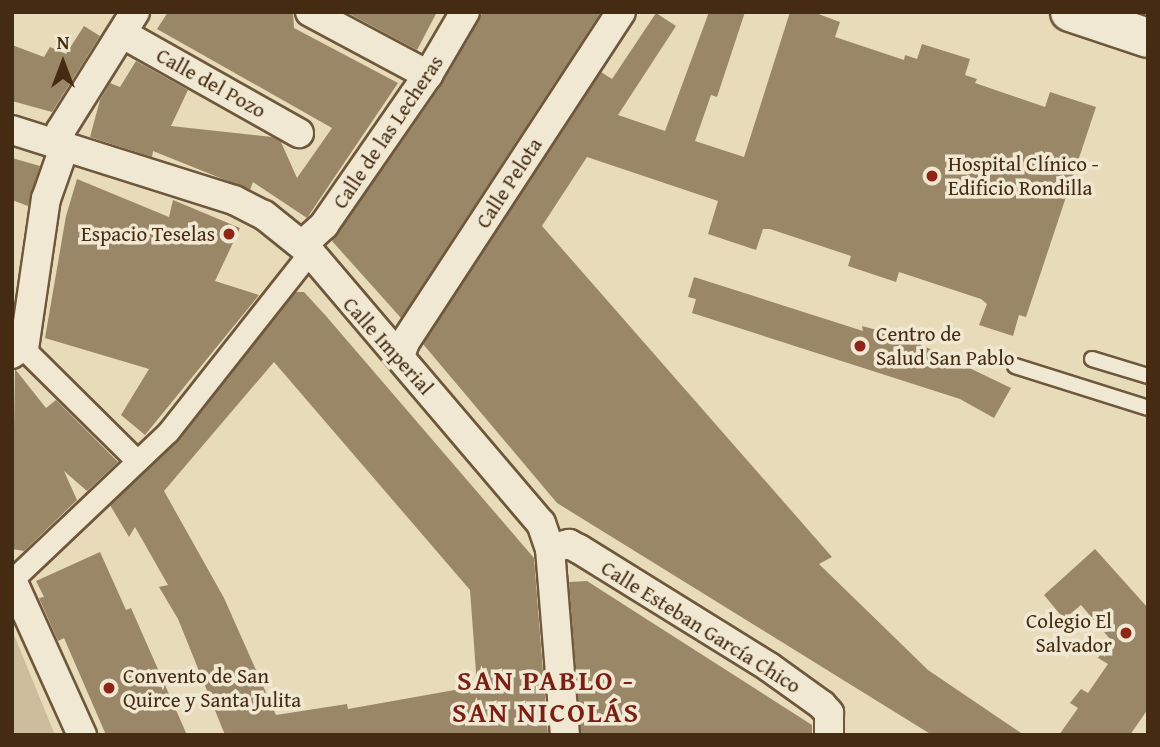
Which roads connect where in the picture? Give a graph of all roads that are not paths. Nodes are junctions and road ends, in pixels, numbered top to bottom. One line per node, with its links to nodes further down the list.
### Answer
1 (310, 12): 7 (street)
2 (465, 12): 7 (street, Calle de las Lecheras)
3 (621, 12): 13 (street, Calle Pelota)
4 (1070, 12): 6 (main road)
5 (129, 23): 9 (street, Calle del Pozo); 10 (street)
6 (1148, 38)
7 (428, 75): 11 (street, Calle de las Lecheras)
8 (12, 130): 10 (street, Calle Imperial)
9 (299, 132)
10 (61, 147): 11 (street, Calle Imperial); 12 (street)
11 (306, 248): 13 (street, Calle Imperial); 18 (street)
12 (18, 353): 18 (street)
13 (400, 356): 19 (street, Calle Imperial)
14 (1092, 359): 16 (lane)
15 (1015, 366): 17 (lane)
16 (1148, 376)
17 (1148, 408)
18 (137, 461): 20 (street)
19 (550, 549): 22 (street, Calle Imperial); 23 (street, Calle Esteban García Chico)
20 (12, 580): 21 (street)
21 (82, 735)
22 (565, 735)
23 (830, 735)

